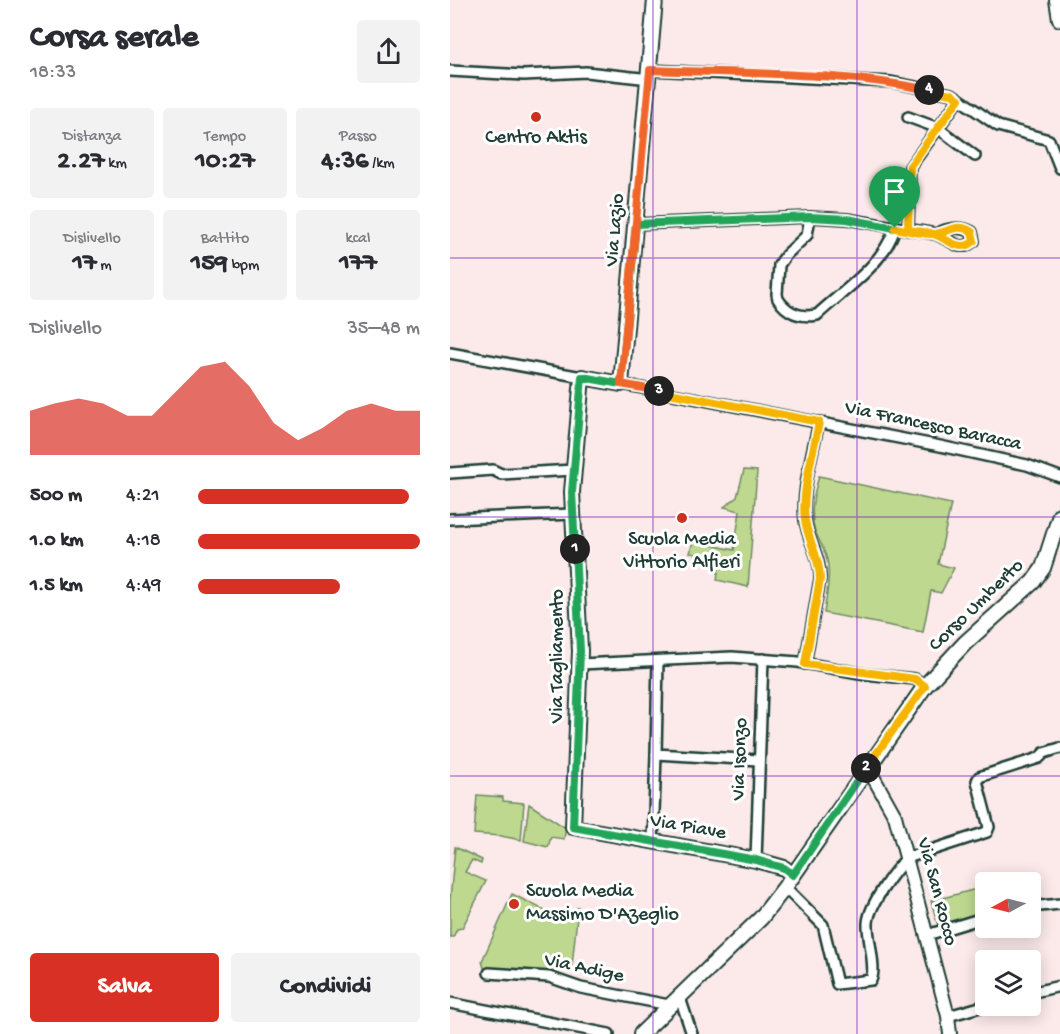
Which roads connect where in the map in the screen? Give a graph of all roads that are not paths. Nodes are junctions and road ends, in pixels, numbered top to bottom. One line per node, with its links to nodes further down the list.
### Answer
1 (655, 0): 3 (main road, Via Lazio)
2 (450, 71): 3 (street)
3 (650, 75): 4 (street); 10 (main road, Via Lazio)
4 (959, 99): 6 (street); 8 (street)
5 (908, 117): 6 (street)
6 (938, 128): 7 (street); 12 (street)
7 (975, 156)
8 (1060, 168)
9 (810, 217): 10 (street); 11 (street); 11 (street)
10 (636, 224): 16 (main road, Via Lazio)
11 (895, 228): 12 (street)
12 (908, 230): 13 (street)
13 (936, 234)
14 (450, 353): 15 (street)
15 (582, 377): 16 (main road); 18 (main road, Via Tagliamento)
16 (621, 384): 17 (street, Via Francesco Baracca)
17 (819, 422): 20 (street, Via Francesco Baracca); 27 (street)
18 (574, 470): 19 (street); 21 (main road, Via Tagliamento)
19 (450, 473)
20 (1060, 477)
21 (573, 514): 23 (street); 26 (main road, Via Tagliamento)
22 (1060, 515): 28 (main road, Corso Umberto)
23 (450, 519)
24 (763, 659): 25 (street); 27 (street); 31 (street, Via Isonzo)
25 (658, 661): 26 (street); 30 (street)
26 (580, 664): 33 (main road, Via Tagliamento)
27 (805, 664): 28 (street)
28 (925, 686): 32 (main road, Corso Umberto)
29 (1060, 748): 35 (street)
30 (656, 754): 31 (street); 34 (street)
31 (758, 760): 36 (street, Via Isonzo)
32 (867, 766): 35 (street, Via San Rocco); 37 (main road, Corso Umberto)
33 (573, 827): 34 (main road, Via Piave)
34 (653, 842): 36 (main road, Via Piave)
35 (907, 858): 37 (street); 41 (street, Via San Rocco)
36 (756, 860): 37 (main road, Via Piave)
37 (789, 881): 45 (main road, Corso Umberto)
38 (1060, 904): 39 (street)
39 (1041, 906)
40 (975, 920): 41 (street)
41 (927, 935): 48 (street, Via San Rocco)
42 (489, 973): 45 (street, Via Adige)
43 (1060, 986): 44 (street)
44 (1041, 990)
45 (674, 1000): 50 (main road, Corso Umberto); 51 (street)
46 (450, 1003): 49 (street)
47 (975, 1008): 48 (street)
48 (948, 1016): 52 (street, Via San Rocco)
49 (609, 1034)
50 (641, 1034)
51 (692, 1034)
52 (950, 1034)

